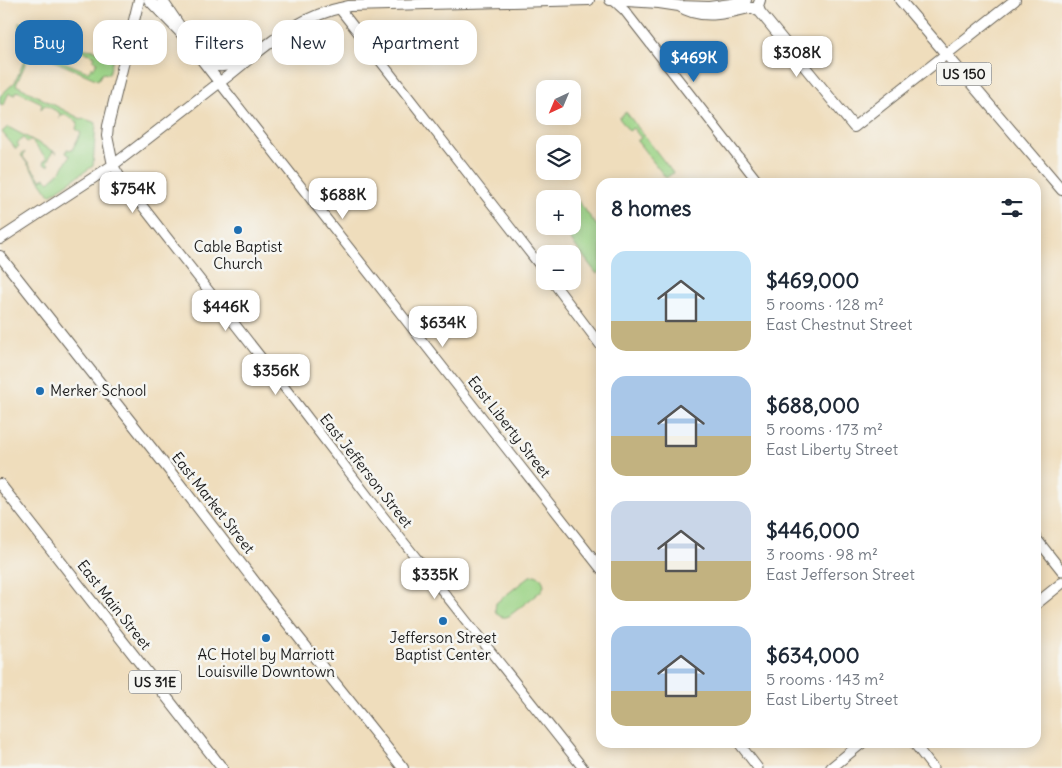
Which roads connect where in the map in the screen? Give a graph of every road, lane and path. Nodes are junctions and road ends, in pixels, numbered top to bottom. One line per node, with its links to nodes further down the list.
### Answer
1 (140, 0): 13 (main road, East Liberty Street); 21 (main road)
2 (162, 0): 12 (main road)
3 (589, 0): 10 (main road)
4 (612, 0): 9 (main road); 22 (street)
5 (746, 0): 9 (main road)
6 (760, 0): 11 (main road)
7 (900, 0): 16 (main road, US 150)
8 (1015, 0): 16 (main road)
9 (679, 6): 11 (main road)
10 (339, 8): 15 (main road); 26 (street)
11 (760, 12): 16 (main road)
12 (177, 22)
13 (177, 30)
14 (262, 43): 15 (main road)
15 (268, 44): 20 (main road)
16 (947, 54): 23 (main road, US 150)
17 (207, 65): 20 (main road, East Liberty Street)
18 (214, 65): 19 (main road)
19 (230, 65)
20 (219, 82): 21 (main road); 31 (street, East Liberty Street)
21 (113, 165): 24 (main road); 40 (street, East Jefferson Street)
22 (755, 178)
23 (1062, 190)
24 (0, 239)
25 (0, 256): 39 (main road, East Market Street)
26 (536, 260)
27 (559, 290): 28 (street)
28 (596, 339)
29 (0, 484): 38 (main road, East Main Street / US 31E)
30 (1041, 544): 32 (street)
31 (596, 563)
32 (1062, 570)
33 (1062, 584): 34 (main road)
34 (1041, 600)
35 (743, 748): 41 (street)
36 (856, 748): 42 (main road)
37 (918, 748): 43 (street)
38 (222, 768)
39 (403, 768)
40 (583, 768)
41 (758, 768)
42 (831, 768)
43 (933, 768)

